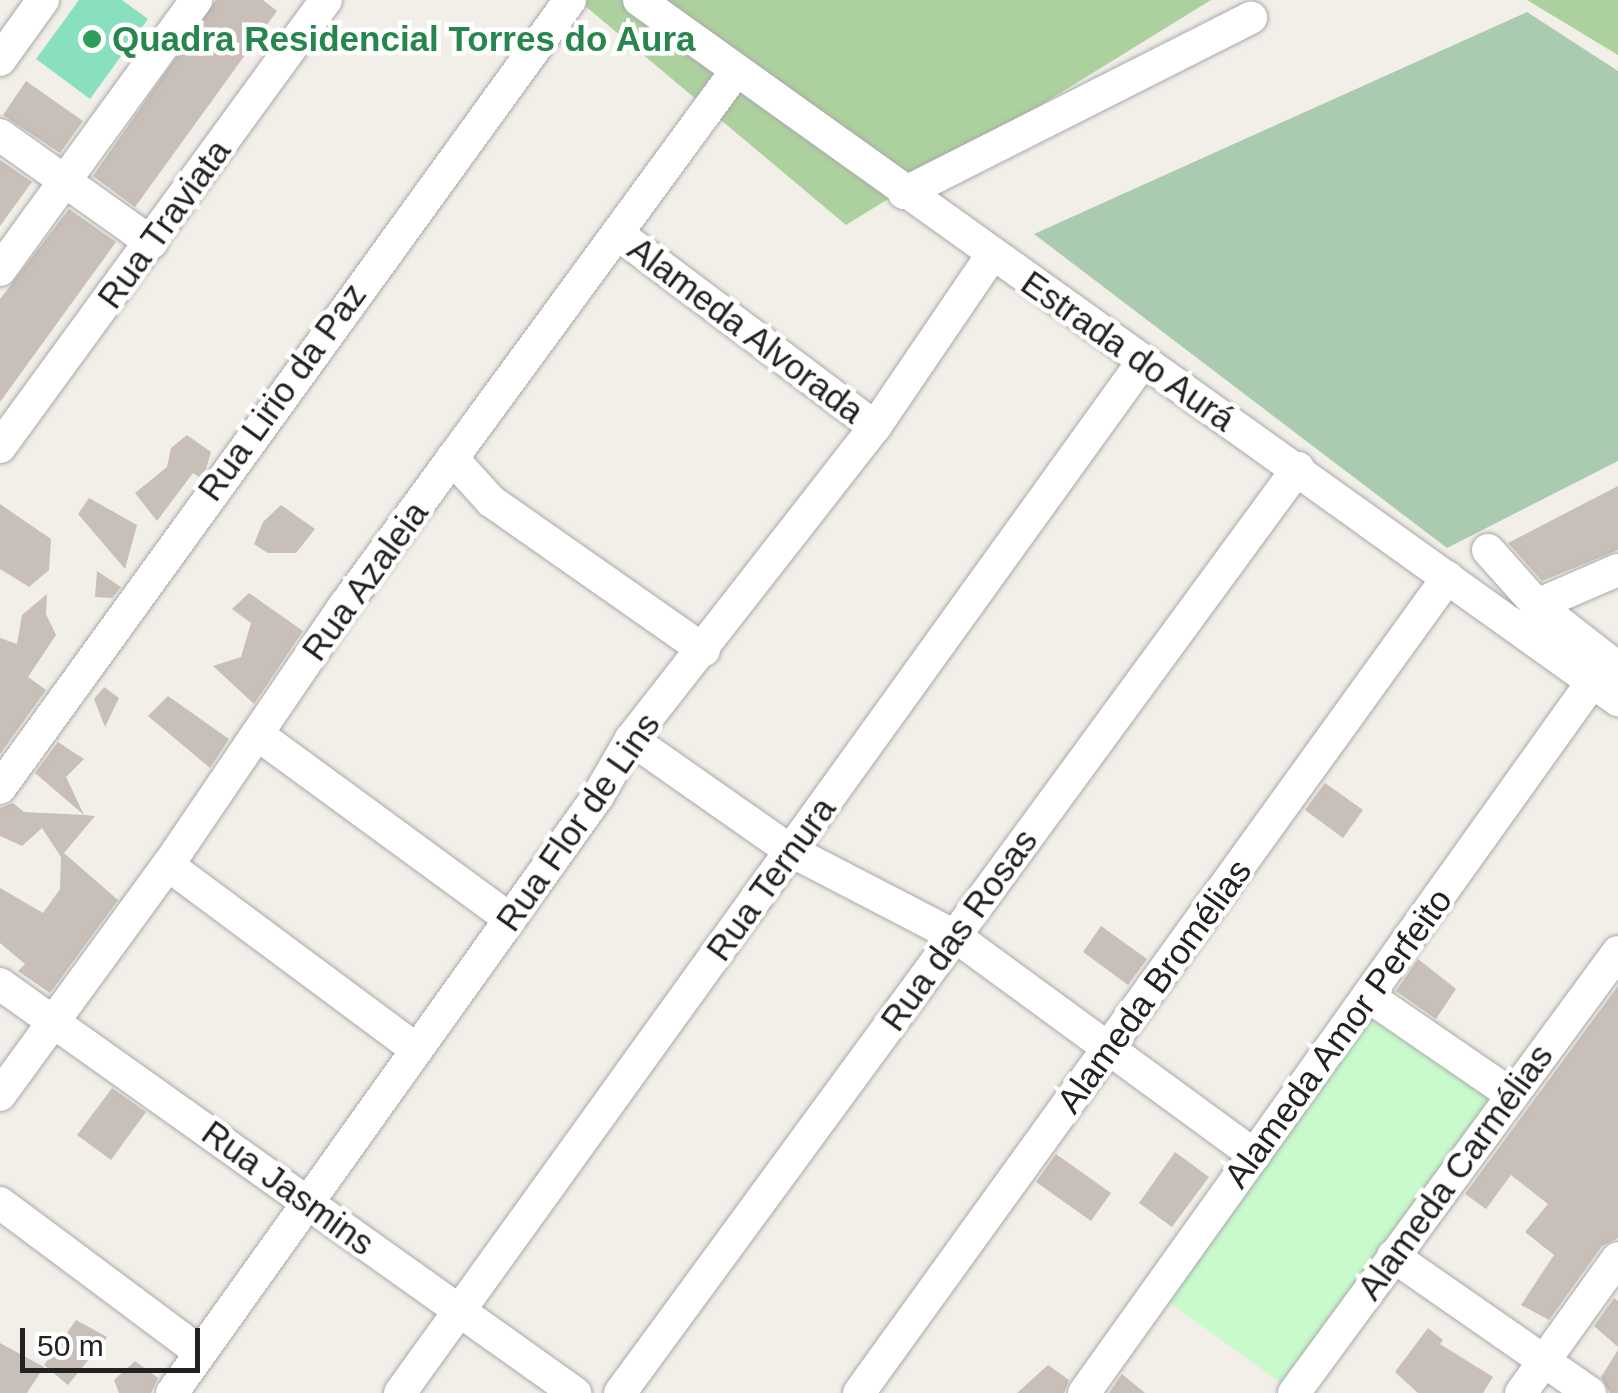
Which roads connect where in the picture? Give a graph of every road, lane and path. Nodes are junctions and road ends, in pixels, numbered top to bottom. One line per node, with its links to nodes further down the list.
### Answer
1 (43, 0): 7 (street)
2 (196, 0): 10 (street)
3 (326, 0): 13 (street, Rua Traviata)
4 (570, 0): 29 (street, Rua Lirio da Paz)
5 (639, 0): 8 (street, Estrada do Aurá)
6 (1250, 18): 11 (street)
7 (0, 60)
8 (736, 71): 11 (street, Estrada do Aurá); 12 (street, Rua Azaleia)
9 (0, 134): 10 (street)
10 (66, 183): 13 (street); 15 (street)
11 (904, 193): 14 (street, Estrada do Aurá)
12 (618, 234): 17 (street, Alameda Alvorada); 19 (street, Rua Azaleia)
13 (152, 243): 18 (street, Rua Traviata)
14 (990, 256): 16 (street, Estrada do Aurá); 17 (street, Rua Flor de Lins)
15 (0, 270)
16 (1141, 364): 20 (street, Estrada do Aurá); 30 (street, Rua Ternura)
17 (875, 427): 25 (street, Rua Flor de Lins)
18 (0, 447)
19 (452, 458): 25 (street); 27 (street, Rua Azaleia)
20 (1298, 468): 23 (street, Estrada do Aurá); 33 (street, Rua das Rosas)
21 (1488, 550): 24 (street)
22 (1618, 570): 24 (street)
23 (1448, 578): 26 (street, Estrada do Aurá); 39 (street, Alameda Bromélias)
24 (1537, 605): 26 (street)
25 (704, 650): 28 (street, Rua Flor de Lins)
26 (1609, 683): 36 (street, Alameda Amor Perfeito)
27 (257, 734): 31 (street, Rua Azaleia); 32 (street)
28 (631, 739): 30 (street); 32 (street, Rua Flor de Lins)
29 (0, 788)
30 (791, 852): 33 (street); 47 (street, Rua Ternura)
31 (168, 866): 37 (street, Rua Azaleia); 38 (street)
32 (510, 919): 38 (street, Rua Flor de Lins)
33 (955, 936): 39 (street); 53 (street, Rua das Rosas)
34 (1618, 952): 41 (street, Alameda Carmélias)
35 (0, 984): 37 (street, Rua Jasmins)
36 (1368, 996): 41 (street); 42 (street, Alameda Amor Perfeito)
37 (54, 1021): 40 (street, Rua Azaleia); 44 (street, Rua Jasmins)
38 (416, 1050): 44 (street, Rua Flor de Lins)
39 (1109, 1050): 42 (street); 54 (street, Alameda Bromélias)
40 (0, 1095)
41 (1512, 1095): 45 (street, Alameda Carmélias)
42 (1254, 1156): 55 (street, Alameda Amor Perfeito)
43 (0, 1203): 48 (street)
44 (311, 1204): 47 (street, Rua Jasmins); 48 (street, Rua Flor de Lins)
45 (1393, 1256): 49 (street); 56 (street, Alameda Carmélias)
46 (1618, 1258): 49 (street)
47 (457, 1312): 51 (street, Rua Ternura); 52 (street, Rua Jasmins)
48 (200, 1352): 50 (street, Rua Flor de Lins)
49 (1544, 1360): 57 (street); 58 (street)
50 (172, 1393)
51 (400, 1393)
52 (576, 1393)
53 (620, 1393)
54 (859, 1393)
55 (1084, 1393)
56 (1294, 1393)
57 (1521, 1393)
58 (1590, 1393)

